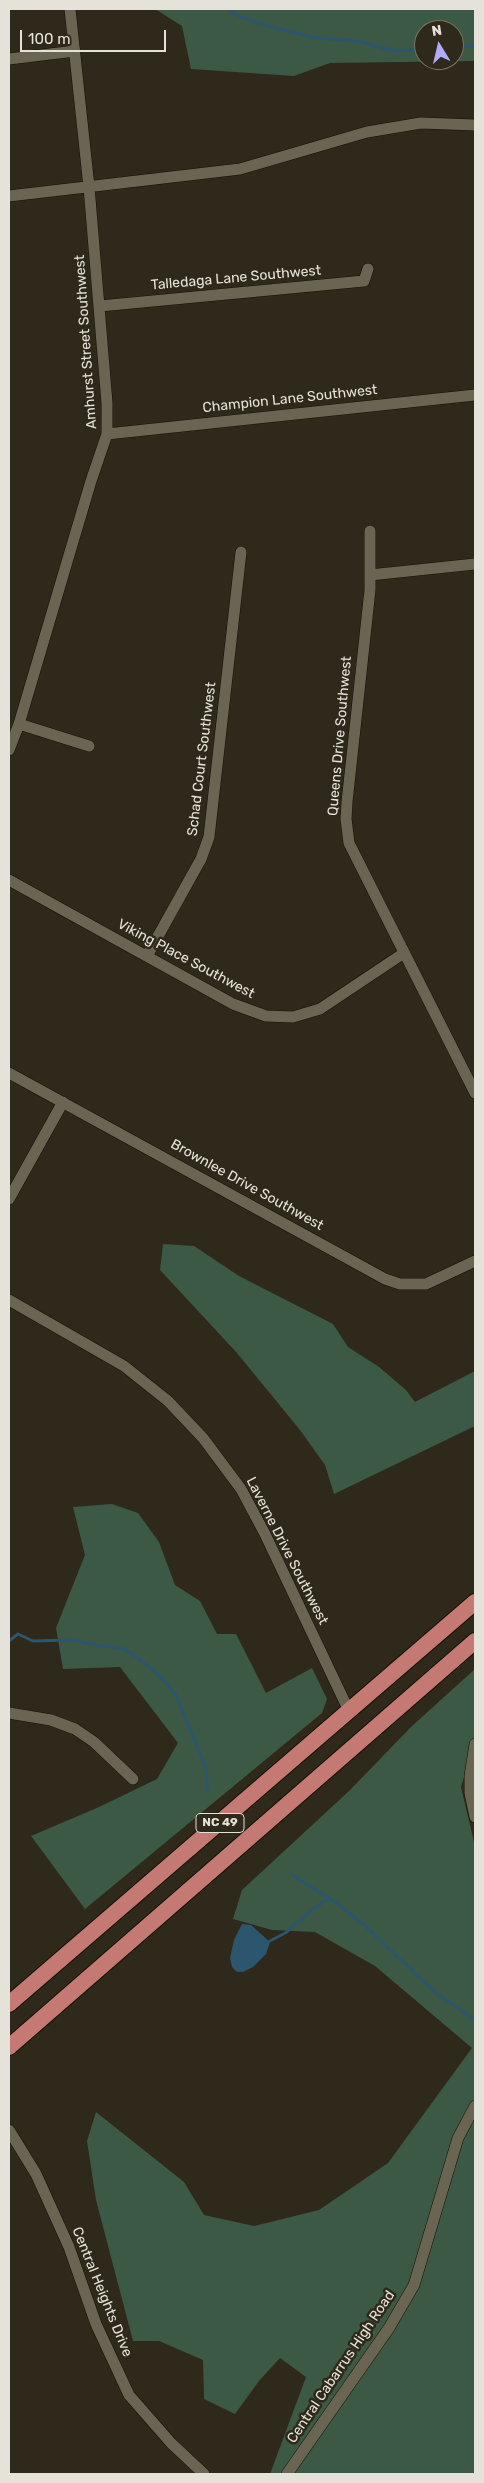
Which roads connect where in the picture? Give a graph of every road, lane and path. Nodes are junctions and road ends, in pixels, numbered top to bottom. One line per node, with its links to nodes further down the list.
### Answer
1 (70, 9): 2 (street, Amhurst Street Southwest)
2 (75, 51): 3 (street); 5 (street, Amhurst Street Southwest)
3 (9, 58)
4 (475, 125): 5 (street)
5 (89, 186): 6 (street); 8 (street, Amhurst Street Southwest)
6 (9, 196)
7 (368, 269): 8 (street, Talledaga Lane Southwest)
8 (100, 306): 10 (street, Amhurst Street Southwest)
9 (475, 395): 10 (street, Champion Lane Southwest)
10 (107, 434): 15 (street, Amhurst Street Southwest)
11 (370, 531): 14 (street, Queens Drive Southwest)
12 (240, 552): 20 (street, Schad Court Southwest)
13 (475, 564): 14 (street)
14 (370, 576): 19 (street, Queens Drive Southwest)
15 (19, 724): 16 (street); 17 (street, Amhurst Street Southwest)
16 (89, 746)
17 (9, 750)
18 (9, 880): 20 (street, Viking Place Southwest)
19 (404, 953): 20 (street, Viking Place Southwest); 22 (street, Queens Drive Southwest)
20 (147, 956)
21 (9, 1073): 24 (street, Brownlee Drive Southwest)
22 (472, 1078): 23 (street, Queens Drive Southwest)
23 (475, 1093)
24 (62, 1102): 25 (street); 26 (street, Brownlee Drive Southwest)
25 (9, 1199)
26 (475, 1261)
27 (9, 1300): 30 (street, Laverne Drive Southwest)
28 (475, 1602): 30 (highway, NC 49 / NC 49)
29 (475, 1642): 36 (highway, NC 49)
30 (349, 1711): 35 (highway, NC 49 / NC 49)
31 (9, 1713): 33 (street)
32 (475, 1744): 34 (street)
33 (133, 1779)
34 (475, 1817)
35 (9, 2004)
36 (9, 2047)
37 (475, 2106): 40 (street, Central Cabarrus High Road)
38 (9, 2130): 39 (street, Central Heights Drive)
39 (204, 2474)
40 (286, 2474)

